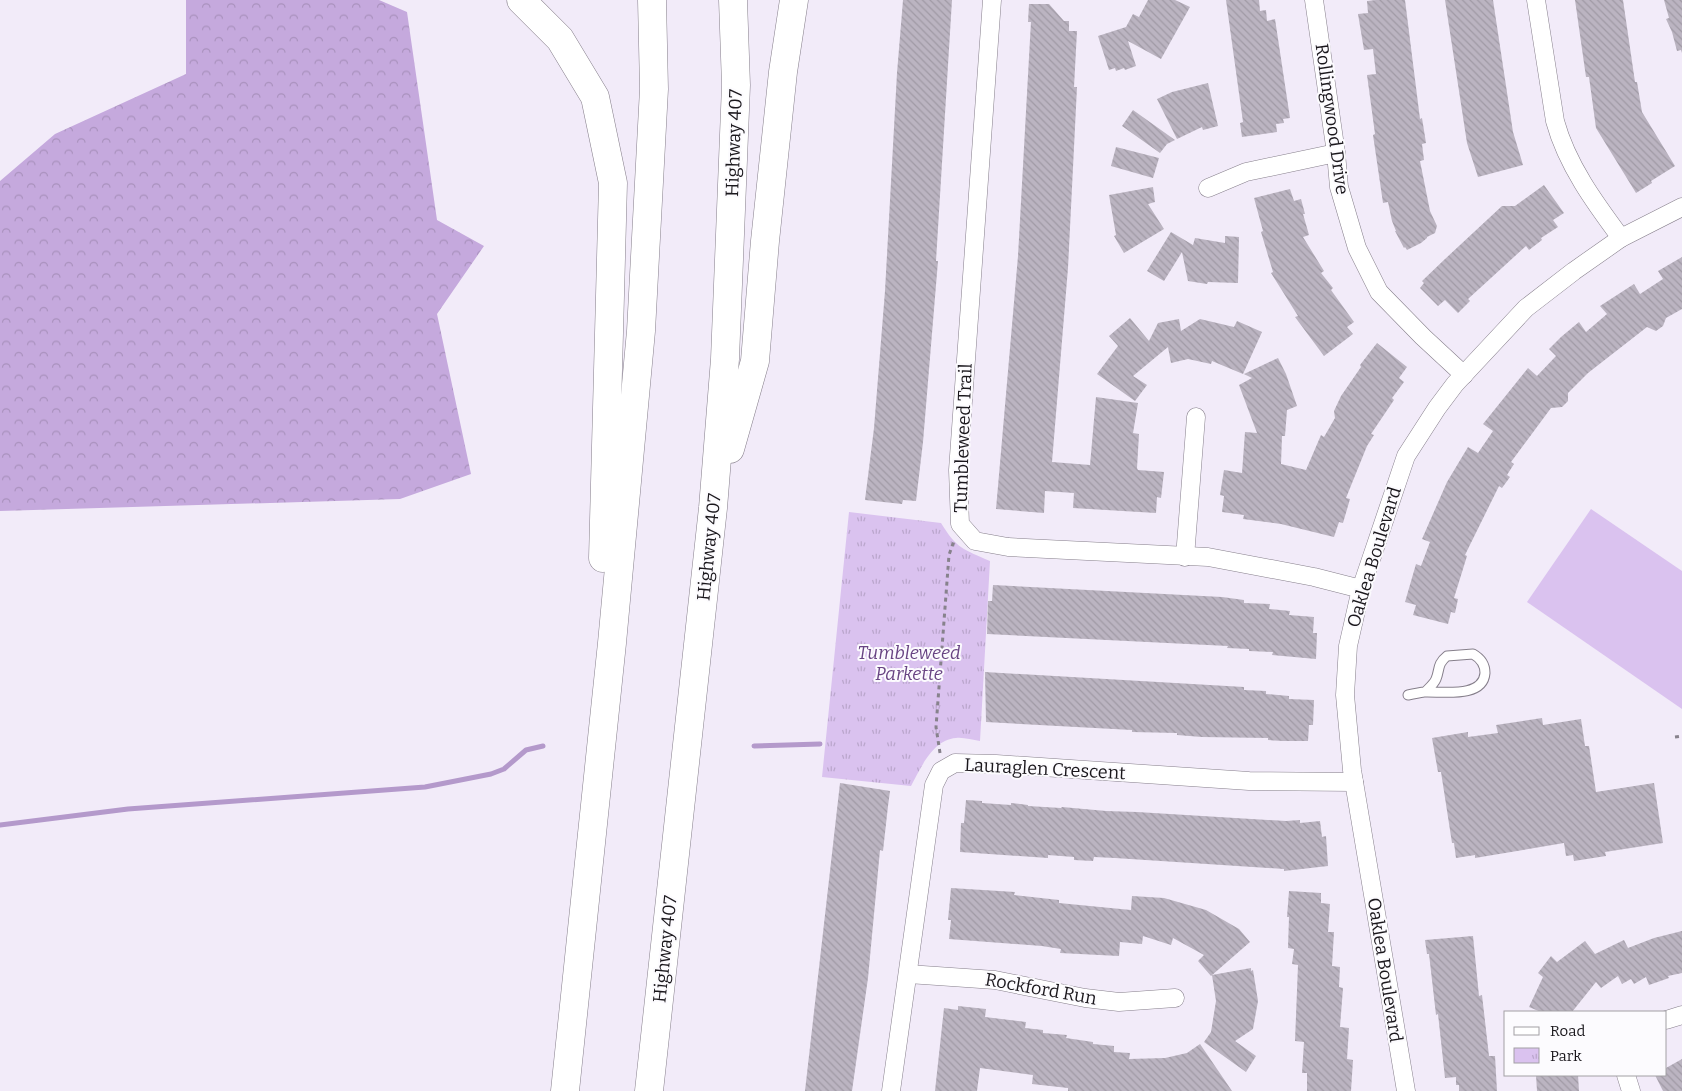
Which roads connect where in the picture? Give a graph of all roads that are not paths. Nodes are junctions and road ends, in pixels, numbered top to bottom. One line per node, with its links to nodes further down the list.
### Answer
1 (521, 0): 17 (highway)
2 (652, 0): 17 (highway)
3 (733, 0): 14 (highway, Highway 407)
4 (794, 0): 14 (highway)
5 (992, 0): 15 (street, Tumbleweed Trail)
6 (1314, 0): 8 (street, Rollingwood Drive)
7 (1536, 0): 11 (street)
8 (1336, 153): 9 (street); 12 (street, Rollingwood Drive)
9 (1208, 188)
10 (1682, 207): 11 (street, Oaklea Boulevard)
11 (1621, 238): 12 (street, Oaklea Boulevard)
12 (1464, 375): 16 (street, Oaklea Boulevard)
13 (1196, 417): 15 (street)
14 (713, 508): 27 (highway, Highway 407)
15 (1185, 557): 16 (street, Tumbleweed Trail)
16 (1361, 589): 20 (street, Oaklea Boulevard)
17 (612, 643): 26 (highway)
18 (1425, 692): 18 (lane); 19 (lane)
19 (1408, 695)
20 (1354, 782): 21 (street, Lauraglen Crescent); 29 (street, Oaklea Boulevard)
21 (908, 974): 22 (street, Rockford Run); 28 (street, Lauraglen Crescent)
22 (1175, 998)
23 (1682, 1015): 24 (street)
24 (1667, 1020)
25 (1626, 1076): 30 (street)
26 (565, 1091)
27 (649, 1091)
28 (891, 1091)
29 (1406, 1091)
30 (1631, 1091)

